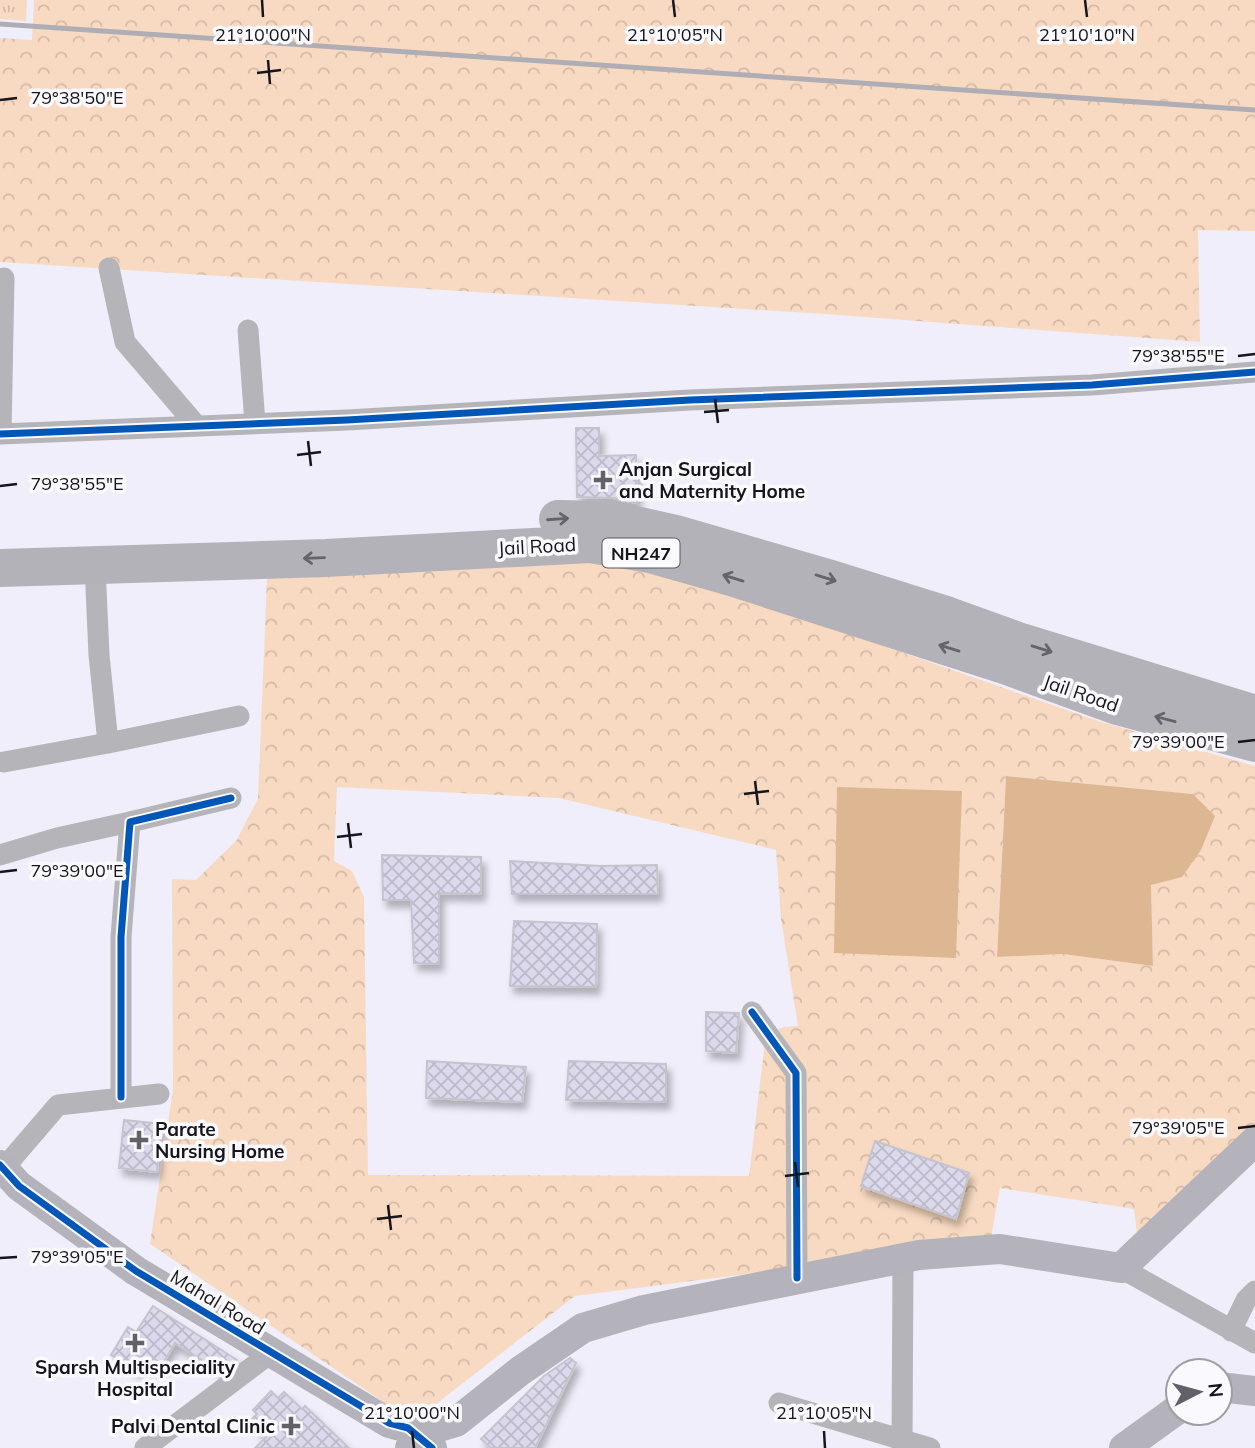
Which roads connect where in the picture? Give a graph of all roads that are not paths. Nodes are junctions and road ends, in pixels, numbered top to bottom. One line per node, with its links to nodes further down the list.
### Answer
1 (109, 268): 6 (street)
2 (4, 278): 7 (street)
3 (248, 330): 5 (street)
4 (1255, 372): 5 (street)
5 (255, 424): 6 (street)
6 (196, 425): 7 (street)
7 (0, 434)
8 (0, 542): 11 (highway, Jail Road / NH247, one-way to 11)
9 (95, 566): 10 (highway, Jail Road / NH247); 13 (street); 14 (highway, Jail Road / NH247, one-way to 9)
10 (0, 568)
11 (1255, 714)
12 (239, 716): 13 (street)
13 (108, 743): 15 (street)
14 (1255, 743)
15 (4, 762)
16 (231, 798): 17 (street)
17 (130, 822): 18 (street); 21 (street)
18 (0, 855)
19 (752, 1012): 26 (street)
20 (159, 1094): 21 (street)
21 (121, 1097): 23 (street)
22 (1255, 1141): 25 (main road)
23 (6, 1177): 30 (main road, Mahal Road)
24 (903, 1258): 25 (main road); 26 (main road); 36 (street)
25 (1121, 1268): 28 (street)
26 (797, 1278): 35 (main road)
27 (1255, 1291): 28 (street)
28 (1231, 1331): 29 (street)
29 (1255, 1343)
30 (272, 1352): 35 (main road, Mahal Road); 37 (street)
31 (1234, 1389): 32 (main road)
32 (1255, 1391)
33 (779, 1403): 36 (street)
34 (1164, 1419): 39 (main road)
35 (422, 1439)
36 (902, 1444): 38 (street)
37 (145, 1448)
38 (930, 1448)
39 (1125, 1448)

